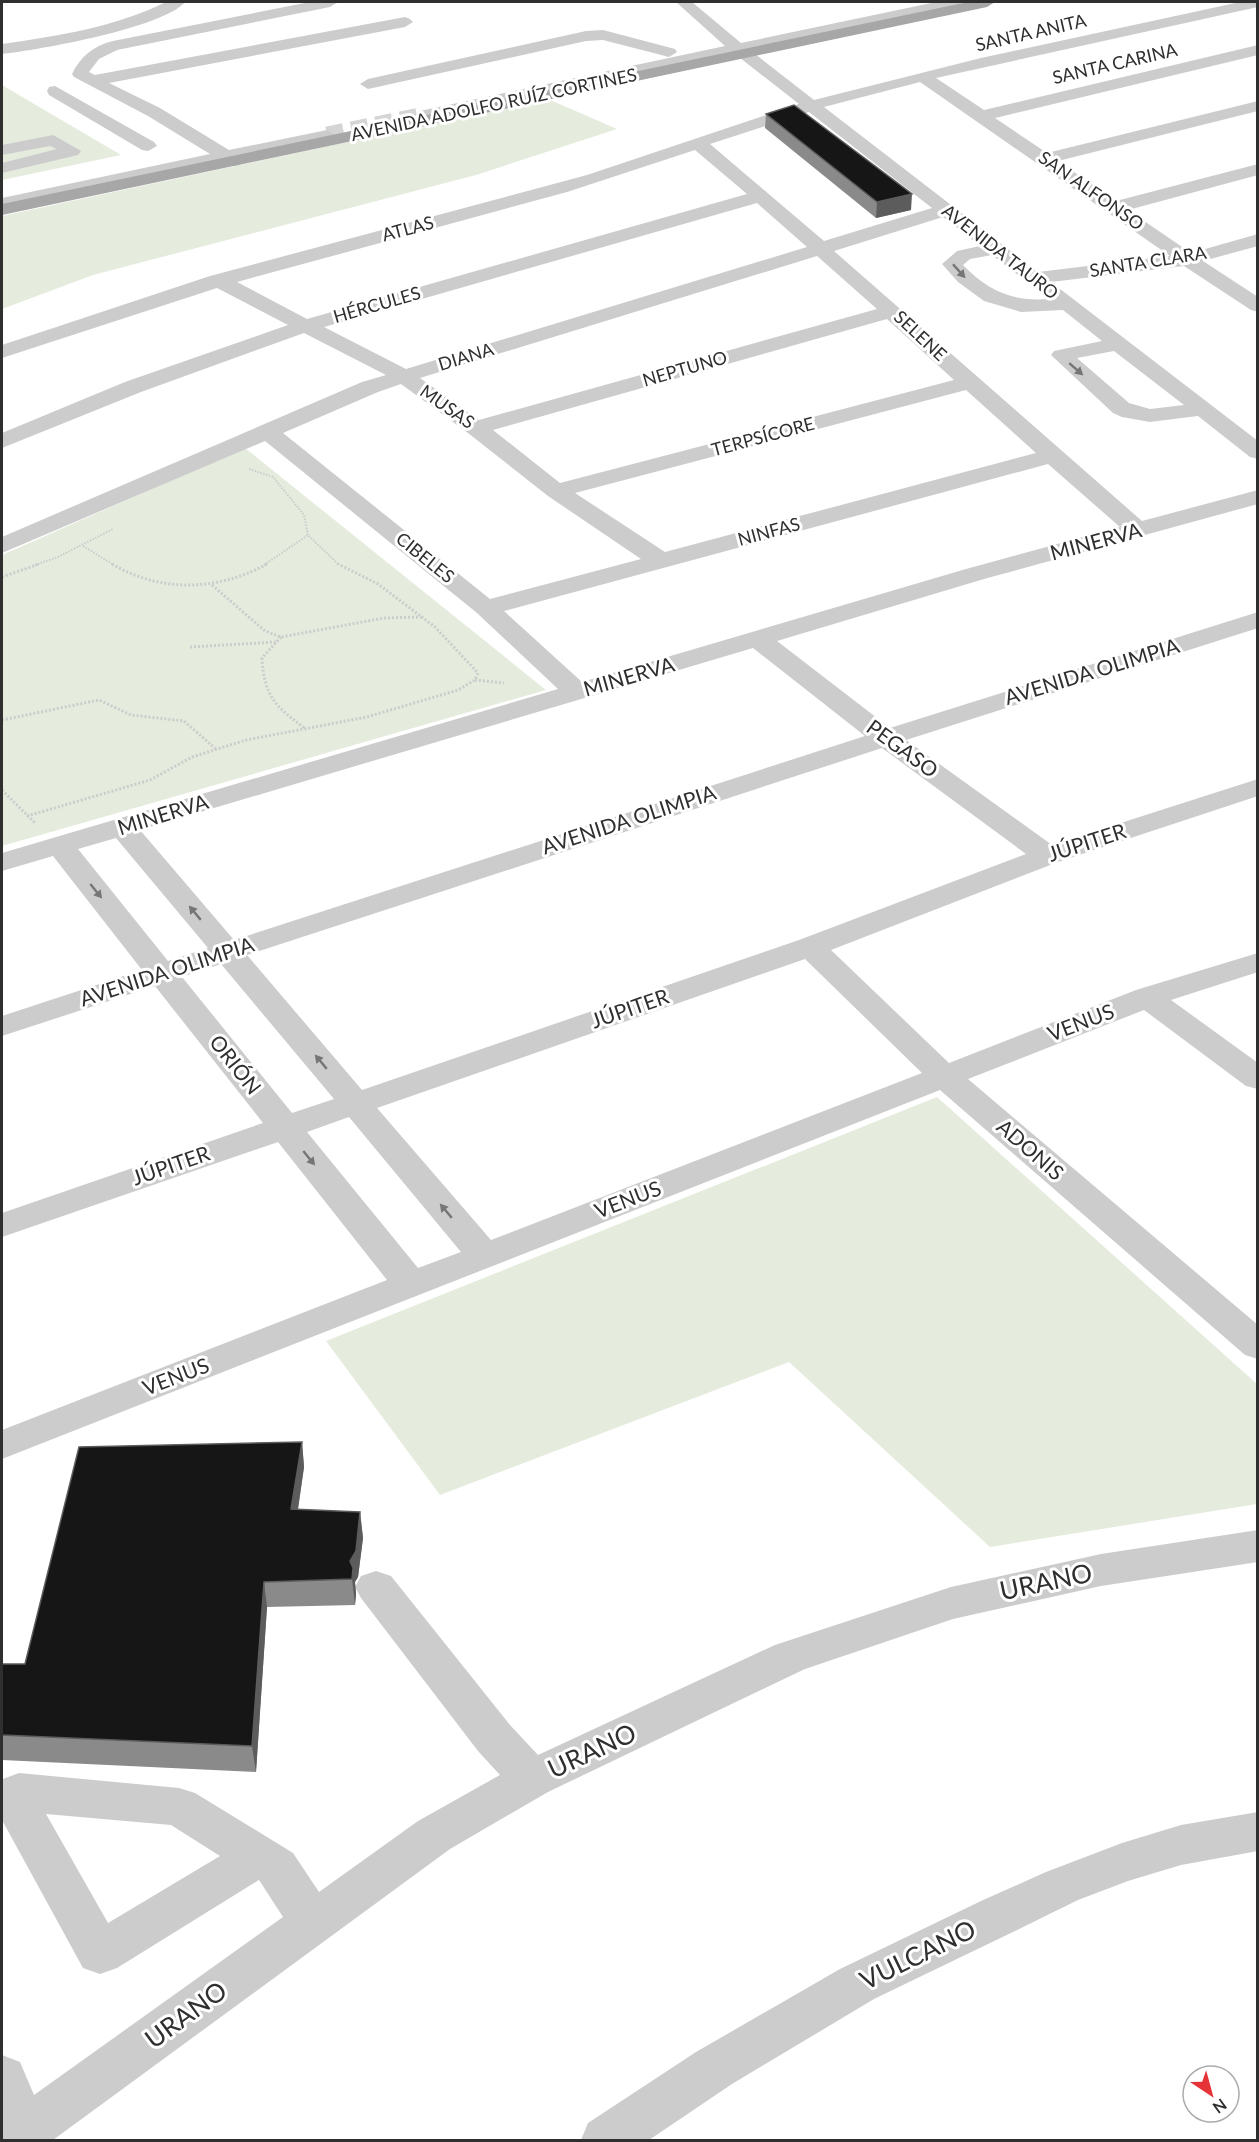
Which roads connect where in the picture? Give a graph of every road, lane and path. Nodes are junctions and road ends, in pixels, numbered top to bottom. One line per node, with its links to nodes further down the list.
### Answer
1 (177, 2): 11 (street)
2 (318, 2): 21 (street)
3 (683, 2): 12 (street, AVENIDA TAURO)
4 (911, 2): 12 (main road, AVENIDA ADOLFO RUÍZ CORTINES)
5 (933, 2): 12 (street)
6 (955, 2): 12 (street)
7 (987, 2): 12 (main road, AVENIDA ADOLFO RUÍZ CORTINES)
8 (1257, 2): 20 (street, SANTA ANITA)
9 (405, 22): 18 (street)
10 (207, 41): 18 (street)
11 (29, 46): 13 (street); 21 (street)
12 (735, 46): 15 (main road, AVENIDA ADOLFO RUÍZ CORTINES); 16 (main road, AVENIDA ADOLFO RUÍZ CORTINES); 19 (street, AVENIDA TAURO); 27 (street)
13 (2, 49)
14 (1257, 50): 29 (street, SANTA CARINA)
15 (669, 52): 23 (street); 27 (main road, AVENIDA ADOLFO RUÍZ CORTINES)
16 (685, 65): 17 (street); 22 (main road, AVENIDA ADOLFO RUÍZ CORTINES)
17 (704, 72): 19 (street); 22 (street)
18 (130, 74): 21 (street)
19 (771, 74): 25 (street, AVENIDA TAURO)
20 (923, 77): 25 (street, SANTA ANITA); 29 (street, SAN ALFONSO)
21 (86, 78): 28 (street)
22 (618, 79): 35 (main road, AVENIDA ADOLFO RUÍZ CORTINES)
23 (368, 84)
24 (55, 91): 30 (street)
25 (813, 105): 32 (street, ATLAS); 45 (street, AVENIDA TAURO)
26 (1257, 106): 36 (street)
27 (410, 111)
28 (154, 112): 30 (street); 35 (street)
29 (982, 116): 36 (street, SAN ALFONSO)
30 (106, 122): 33 (street)
31 (326, 129): 35 (street)
32 (699, 144): 40 (street, SELENE); 51 (street, ATLAS)
33 (148, 146)
34 (2, 150): 37 (street)
35 (221, 154): 39 (main road, AVENIDA ADOLFO RUÍZ CORTINES); 41 (street); 42 (street); 44 (main road, AVENIDA ADOLFO RUÍZ CORTINES)
36 (1045, 159): 43 (street, SAN ALFONSO)
37 (2, 168)
38 (1257, 169): 43 (street)
39 (2, 190)
40 (761, 196): 48 (street, SELENE); 55 (street, HÉRCULES)
41 (2, 197)
42 (2, 203)
43 (1116, 207): 49 (street, SAN ALFONSO)
44 (2, 210)
45 (946, 210): 47 (street, AVENIDA TAURO); 48 (street, DIANA)
46 (1257, 240): 49 (street, SANTA CLARA)
47 (996, 248): 50 (street, AVENIDA TAURO); 52 (street, one-way to 52)
48 (819, 249): 54 (street, SELENE); 58 (street, DIANA)
49 (1186, 260): 50 (street, SANTA CLARA); 53 (street, SAN ALFONSO)
50 (1037, 278): 52 (street, AVENIDA TAURO)
51 (217, 280): 55 (street, MUSAS); 57 (street, ATLAS)
52 (1066, 304): 56 (street, AVENIDA TAURO)
53 (1257, 306)
54 (893, 311): 59 (street, SELENE); 61 (street, NEPTUNO)
55 (304, 326): 58 (street, MUSAS); 63 (street, HÉRCULES)
56 (1118, 344): 60 (street, AVENIDA TAURO); 60 (street, one-way to 60)
57 (2, 352)
58 (403, 376): 61 (street, MUSAS); 62 (street, DIANA)
59 (970, 382): 65 (street, SELENE); 67 (street, TERPSÍCORE)
60 (1203, 409): 64 (street, AVENIDA TAURO)
61 (476, 428): 67 (street, MUSAS)
62 (267, 431): 72 (street, DIANA); 75 (street, CIBELES)
63 (2, 441)
64 (1257, 452)
65 (1051, 456): 69 (street, SELENE); 73 (street, NINFAS)
66 (246, 468): 70 (path)
67 (556, 491): 73 (street, MUSAS)
68 (1257, 497): 69 (street, MINERVA)
69 (1139, 531): 79 (street, MINERVA)
70 (308, 535): 74 (path); 76 (path)
71 (82, 545): 74 (path)
72 (2, 546)
73 (661, 561): 75 (street, NINFAS)
74 (211, 585): 78 (path)
75 (486, 608): 82 (street, CIBELES)
76 (421, 617): 78 (path); 84 (path)
77 (1257, 620): 85 (street, AVENIDA OLIMPIA)
78 (281, 637): 80 (path)
79 (758, 639): 82 (street, MINERVA); 85 (street, PEGASO)
80 (277, 642): 81 (path); 84 (path)
81 (190, 647)
82 (577, 692): 90 (street, MINERVA)
83 (2, 720): 86 (path)
84 (306, 729): 86 (path)
85 (884, 737): 92 (street, PEGASO); 95 (street, AVENIDA OLIMPIA)
86 (216, 749): 89 (path)
87 (1257, 787): 92 (street, JÚPITER)
88 (2, 790): 89 (path)
89 (27, 816): 91 (path)
90 (123, 828): 91 (street, MINERVA); 95 (street, one-way to 90)
91 (59, 845): 93 (street, MINERVA); 97 (street, ORIÓN, one-way to 97)
92 (1048, 856): 94 (street, JÚPITER)
93 (2, 862)
94 (810, 947): 100 (street, ADONIS); 102 (street, JÚPITER)
95 (230, 953): 97 (street, AVENIDA OLIMPIA); 102 (street, one-way to 95)
96 (1257, 962): 98 (street, VENUS)
97 (163, 974): 99 (street, AVENIDA OLIMPIA); 103 (street, ORIÓN)
98 (1147, 997): 100 (street, VENUS); 101 (street)
99 (2, 1026)
100 (944, 1076): 105 (street, VENUS); 107 (street, ADONIS)
101 (1257, 1079)
102 (356, 1104): 103 (street, JÚPITER); 105 (street, one-way to 102)
103 (283, 1126): 104 (street, JÚPITER); 106 (street, ORIÓN, one-way to 106)
104 (2, 1225)
105 (484, 1256): 106 (street, VENUS)
106 (411, 1285): 108 (street, VENUS)
107 (1257, 1346)
108 (2, 1445)
109 (1257, 1546): 111 (street, URANO)
110 (376, 1587): 111 (street)
111 (532, 1779): 114 (street, URANO)
112 (1257, 1831): 117 (street, VULCANO)
113 (259, 1856): 113 (street); 114 (street)
114 (313, 1923): 116 (street, URANO)
115 (2, 2078): 116 (street)
116 (21, 2138)
117 (606, 2140)

